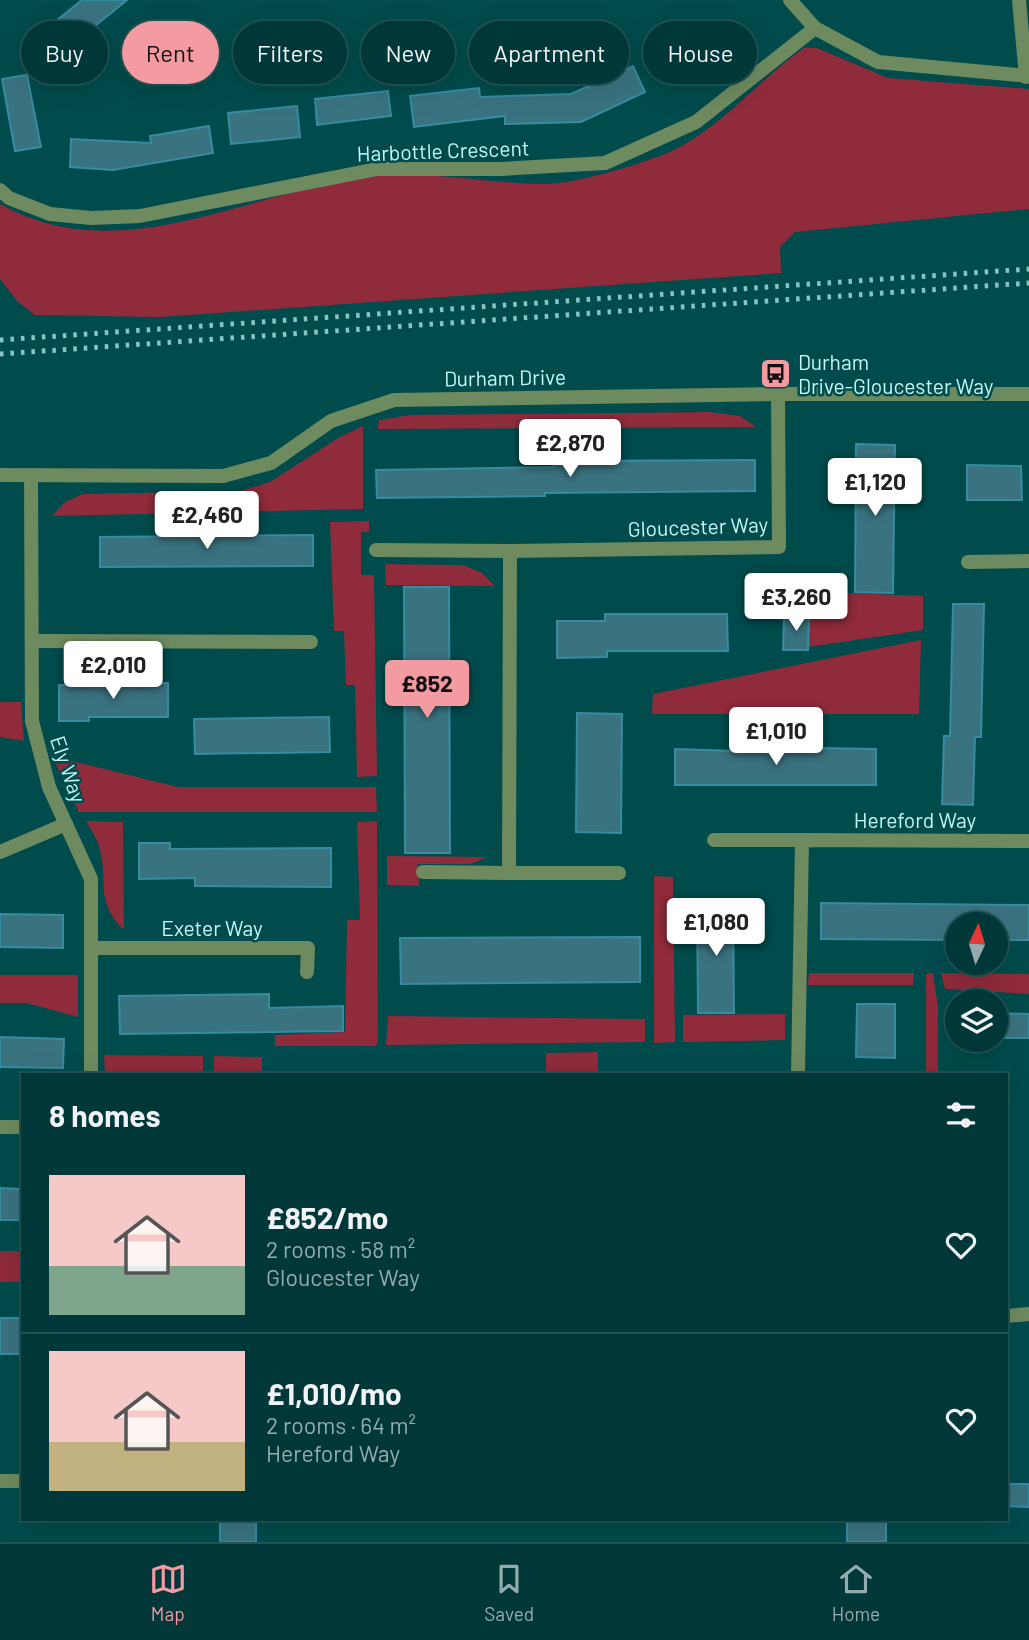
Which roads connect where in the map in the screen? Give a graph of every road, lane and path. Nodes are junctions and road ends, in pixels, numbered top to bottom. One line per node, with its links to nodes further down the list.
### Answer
1 (790, 0): 3 (street)
2 (1019, 0): 4 (street)
3 (815, 28): 4 (street); 5 (street, Harbottle Crescent)
4 (1027, 76)
5 (0, 190)
6 (778, 394): 7 (street, Durham Drive); 9 (street, Durham Drive); 11 (street, Gloucester Way)
7 (1029, 394)
8 (0, 475): 9 (street, Durham Drive)
9 (31, 475): 14 (street, Ely Way)
10 (376, 551): 11 (street, Gloucester Way)
11 (510, 551): 22 (street)
12 (1029, 561): 13 (street)
13 (968, 562)
14 (33, 641): 15 (street); 16 (street, Ely Way)
15 (311, 642)
16 (66, 824): 20 (street, Ely Way); 24 (street, Ely Way)
17 (714, 840): 18 (street, Hereford Way)
18 (802, 840): 19 (street, Hereford Way); 27 (street)
19 (1029, 841)
20 (0, 852)
21 (423, 872): 22 (street)
22 (509, 873): 23 (street)
23 (618, 873)
24 (91, 948): 25 (street, Exeter Way); 26 (street, Ely Way)
25 (307, 972)
26 (91, 1073)
27 (799, 1073)
28 (0, 1127): 29 (street)
29 (21, 1127)
30 (1029, 1314): 31 (street)
31 (1008, 1316)
32 (21, 1481): 33 (street)
33 (0, 1482)

